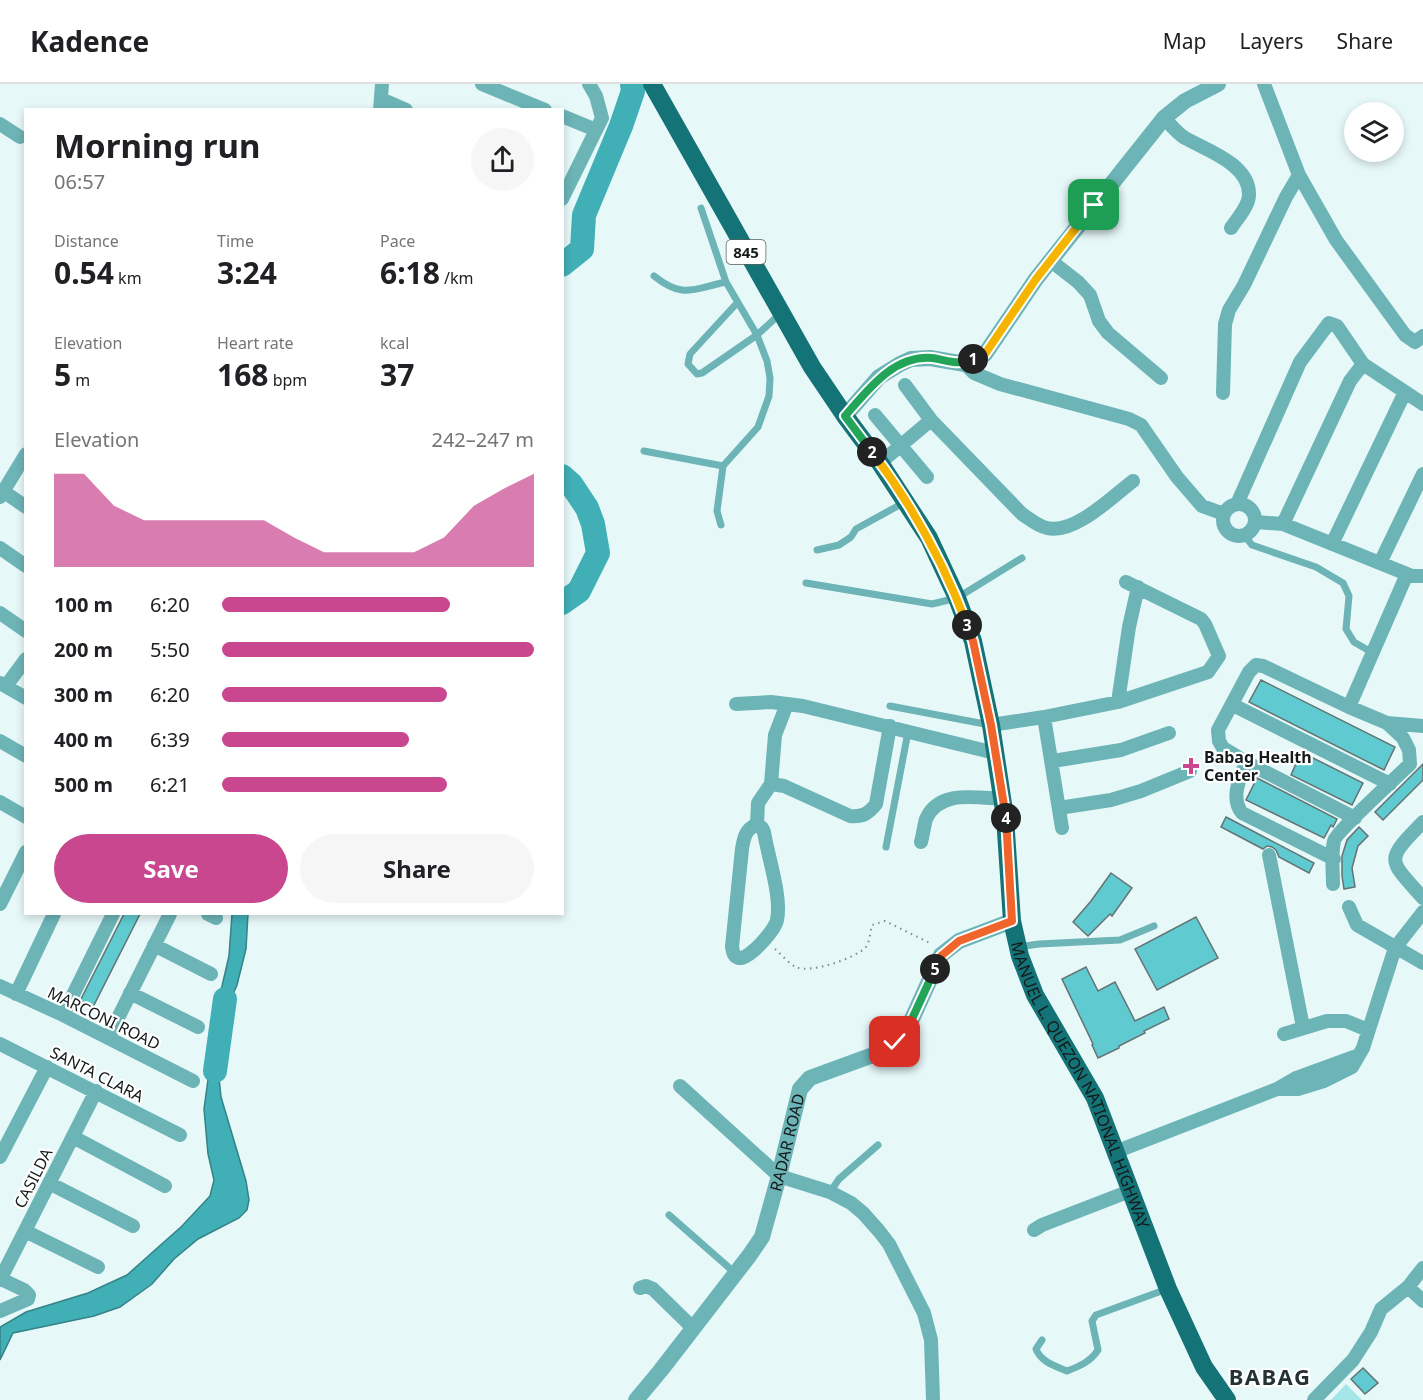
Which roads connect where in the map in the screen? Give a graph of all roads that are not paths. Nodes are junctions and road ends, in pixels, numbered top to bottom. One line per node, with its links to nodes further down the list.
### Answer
1 (382, 84): 7 (street)
2 (482, 84): 9 (street)
3 (589, 84): 13 (street)
4 (652, 84): 24 (main road, MANUEL L. QUEZON NATIONAL HIGHWAY / 845)
5 (1218, 84): 11 (street)
6 (1264, 84): 16 (street)
7 (380, 104): 8 (street)
8 (397, 108)
9 (540, 108)
10 (564, 116): 13 (street)
11 (1164, 118): 19 (street); 20 (street)
12 (0, 124): 14 (street)
13 (599, 124): 15 (street)
14 (20, 136)
15 (568, 175): 17 (street)
16 (1299, 175): 26 (street); 32 (street)
17 (564, 192)
18 (701, 208): 22 (lane)
19 (1231, 228)
20 (1051, 261): 27 (street); 29 (street)
21 (654, 276): 22 (lane)
22 (726, 282): 23 (lane)
23 (737, 303): 25 (lane); 25 (lane)
24 (781, 313): 25 (lane); 35 (main road, MANUEL L. QUEZON NATIONAL HIGHWAY / 845)
25 (757, 335): 41 (lane)
26 (1423, 336)
27 (965, 363): 35 (street); 49 (street)
28 (1363, 364): 31 (street); 47 (street); 51 (street)
29 (1161, 378)
30 (905, 385): 36 (street)
31 (1405, 392): 33 (street); 54 (street)
32 (1223, 393)
33 (1423, 405)
34 (875, 415): 37 (street)
35 (845, 416): 40 (main road, MANUEL L. QUEZON NATIONAL HIGHWAY / 845)
36 (931, 420): 37 (street); 44 (street)
37 (901, 446): 40 (street); 43 (street)
38 (644, 451): 41 (lane)
39 (24, 457): 45 (street)
40 (880, 463): 46 (main road, MANUEL L. QUEZON NATIONAL HIGHWAY / 845)
41 (723, 466): 52 (lane)
42 (1423, 474): 58 (street)
43 (927, 477)
44 (1133, 481)
45 (2, 494): 48 (street)
46 (905, 501): 56 (lane); 63 (main road, MANUEL L. QUEZON NATIONAL HIGHWAY / 845)
47 (1237, 504): 49 (street); 50 (street)
48 (24, 506)
49 (1224, 514): 53 (street)
50 (1255, 522): 51 (street); 53 (street)
51 (1283, 524): 54 (street)
52 (722, 525)
53 (1244, 536): 66 (lane)
54 (1332, 544): 58 (street)
55 (0, 548): 59 (street)
56 (817, 550)
57 (1022, 558): 63 (lane)
58 (1380, 563): 60 (street)
59 (24, 565)
60 (1407, 574): 61 (street); 66 (street)
61 (1423, 576)
62 (806, 583): 63 (lane)
63 (957, 598): 78 (main road, MANUEL L. QUEZON NATIONAL HIGHWAY / 845)
64 (0, 613): 65 (street)
65 (24, 630)
66 (1372, 653): 75 (street)
67 (24, 661): 68 (street)
68 (3, 685): 69 (street)
69 (24, 697)
70 (1118, 702): 70 (street); 76 (street)
71 (736, 704): 72 (street)
72 (787, 704): 79 (street); 89 (street)
73 (1233, 705): 75 (street); 87 (street); 90 (street)
74 (890, 706): 78 (lane)
75 (1349, 707): 77 (street)
76 (1044, 717): 78 (street); 86 (street)
77 (1387, 723): 80 (street); 90 (street)
78 (991, 725): 84 (main road, MANUEL L. QUEZON NATIONAL HIGHWAY / 845)
79 (890, 726): 81 (street); 89 (street)
80 (1423, 726)
81 (909, 732): 84 (street); 100 (lane)
82 (1169, 733): 86 (street)
83 (0, 741): 85 (street)
84 (995, 753): 91 (main road, MANUEL L. QUEZON NATIONAL HIGHWAY / 845)
85 (24, 755)
86 (1053, 761): 93 (street)
87 (1246, 762): 95 (street); 103 (street)
88 (1190, 771): 93 (street)
89 (771, 784): 97 (street)
90 (1390, 784): 95 (street)
91 (1003, 799): 99 (street); 114 (main road, MANUEL L. QUEZON NATIONAL HIGHWAY / 845)
92 (0, 802): 94 (street)
93 (1059, 808): 98 (street)
94 (24, 816)
95 (1355, 818): 103 (street)
96 (1423, 822): 107 (street)
97 (757, 824): 97 (street)
98 (1062, 828)
99 (921, 842)
100 (886, 848)
101 (1269, 855): 126 (street)
102 (24, 856): 105 (street)
103 (1334, 859): 106 (street)
104 (0, 869): 105 (street)
105 (14, 876): 108 (street)
106 (1333, 884)
107 (1423, 898)
108 (0, 904)
109 (1349, 907): 118 (street)
110 (1423, 912): 118 (street)
111 (54, 915): 123 (street)
112 (113, 915): 124 (street)
113 (169, 915): 116 (street)
114 (1012, 921): 117 (main road, MANUEL L. QUEZON NATIONAL HIGHWAY / 845); 140 (street, RADAR ROAD)
115 (1154, 926): 117 (lane)
116 (154, 945): 120 (street); 122 (street)
117 (1018, 947): 138 (main road, MANUEL L. QUEZON NATIONAL HIGHWAY / 845)
118 (1395, 948): 119 (street); 127 (street)
119 (1423, 963)
120 (211, 974)
121 (0, 986): 123 (street, MARCONI ROAD)
122 (130, 993): 125 (street); 129 (street)
123 (16, 994): 124 (street, MARCONI ROAD)
124 (63, 1015): 129 (street, MARCONI ROAD)
125 (198, 1027)
126 (1303, 1027): 127 (street); 128 (street)
127 (1368, 1030): 138 (street)
128 (1284, 1034)
129 (108, 1038): 132 (street, MARCONI ROAD)
130 (0, 1045): 131 (street, SANTA CLARA)
131 (47, 1067): 134 (street, SANTA CLARA); 139 (street)
132 (193, 1081)
133 (680, 1086): 140 (street)
134 (96, 1091): 135 (street, SANTA CLARA); 136 (street, CASILDA)
135 (180, 1135)
136 (73, 1137): 141 (street, CASILDA); 142 (street)
137 (878, 1145): 144 (lane)
138 (1115, 1152): 143 (main road, MANUEL L. QUEZON NATIONAL HIGHWAY / 845)
139 (0, 1157)
140 (779, 1176): 144 (street); 151 (street, RADAR ROAD)
141 (49, 1183): 146 (street); 148 (street, CASILDA)
142 (165, 1186)
143 (1130, 1191): 147 (street); 155 (main road, MANUEL L. QUEZON NATIONAL HIGHWAY / 845)
144 (830, 1192): 161 (street)
145 (669, 1215): 151 (lane)
146 (133, 1226)
147 (1034, 1230)
148 (25, 1231): 149 (street); 152 (street, CASILDA)
149 (98, 1267)
150 (1423, 1268): 154 (street)
151 (735, 1273): 158 (street, RADAR ROAD)
152 (0, 1279): 157 (street)
153 (640, 1287): 158 (street)
154 (1408, 1287): 156 (street); 163 (street)
155 (1168, 1289): 159 (lane); 162 (main road, MANUEL L. QUEZON NATIONAL HIGHWAY / 845)
156 (1423, 1301)
157 (0, 1311)
158 (693, 1328): 160 (street, RADAR ROAD)
159 (1042, 1340)
160 (636, 1400)
161 (933, 1400)
162 (1227, 1400)
163 (1314, 1400)

